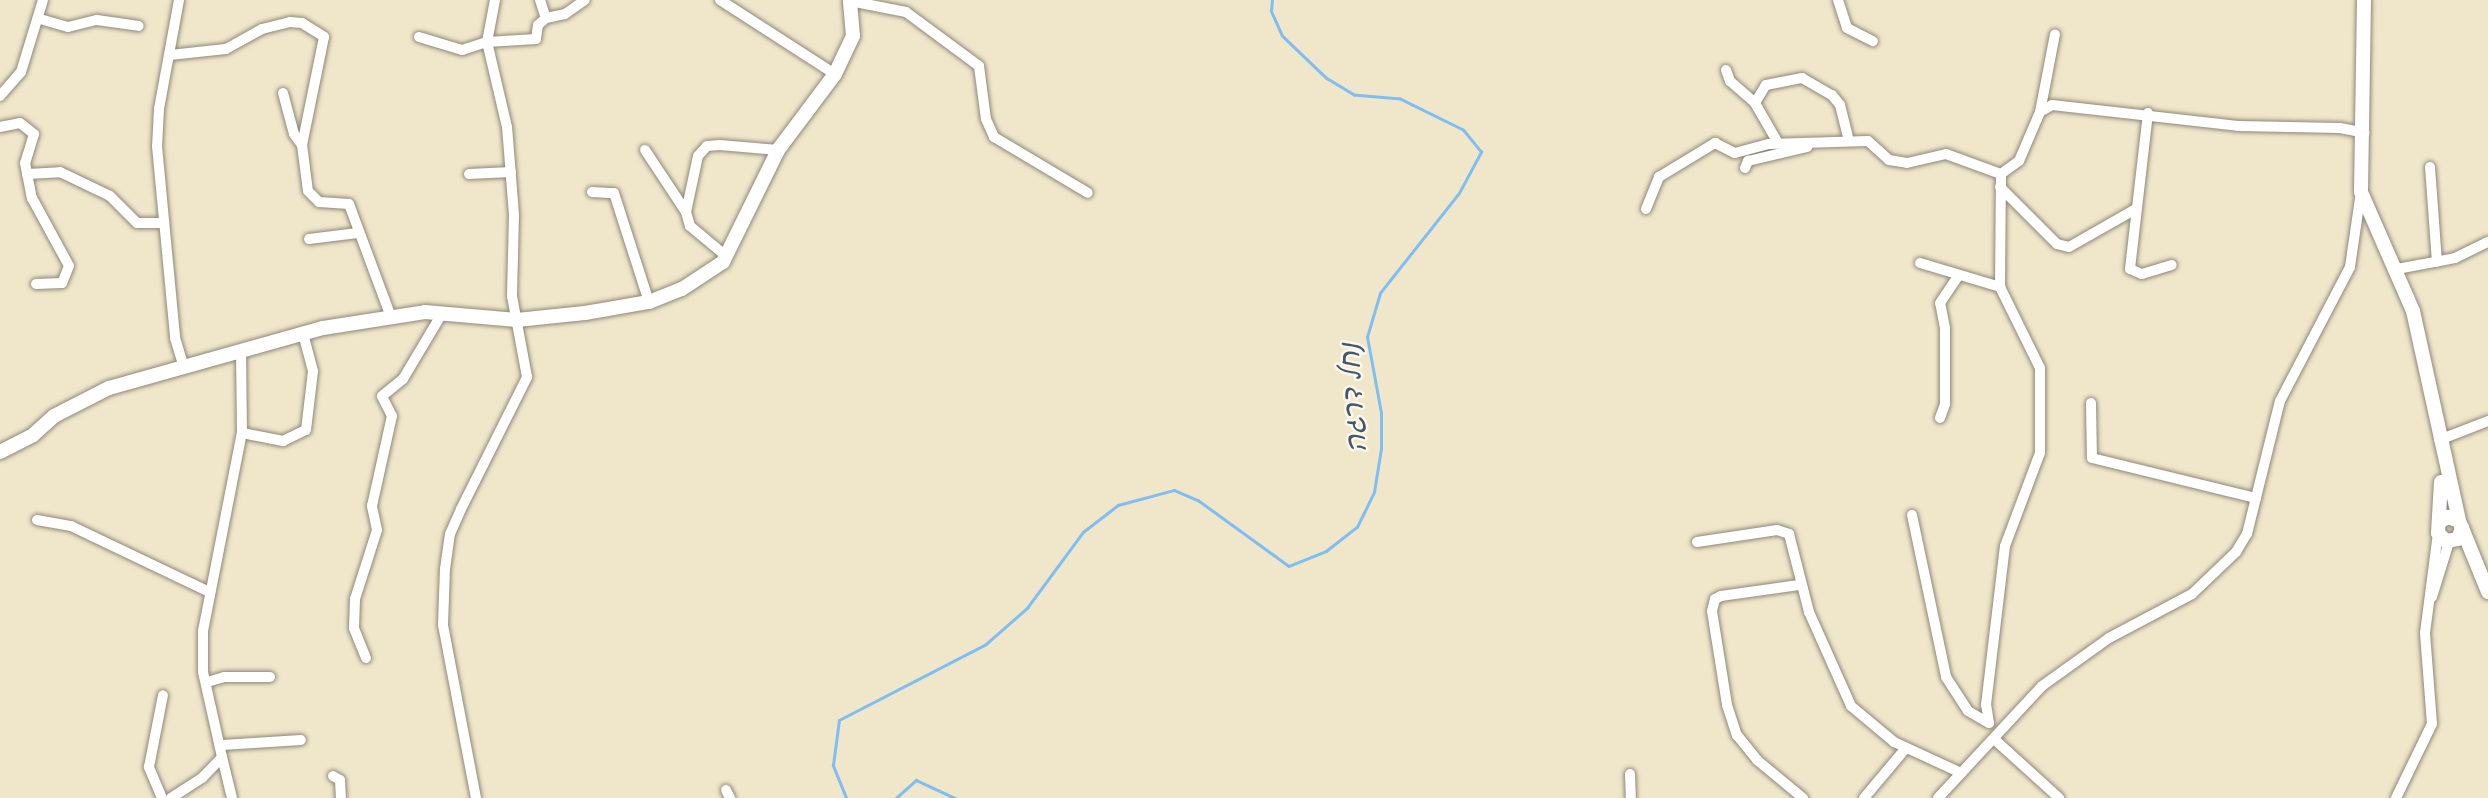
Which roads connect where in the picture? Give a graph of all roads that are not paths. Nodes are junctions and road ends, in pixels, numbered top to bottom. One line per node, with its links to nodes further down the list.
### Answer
1 (43, 0): 11 (street)
2 (179, 0): 17 (street)
3 (495, 0): 15 (street)
4 (540, 0): 10 (street)
5 (585, 0): 10 (street)
6 (720, 0): 19 (street)
7 (1838, 0): 16 (street)
8 (2364, 0): 26 (street)
9 (850, 1): 19 (street); 42 (street)
10 (546, 18): 15 (street)
11 (40, 19): 12 (street); 21 (street)
12 (139, 26)
13 (2055, 34): 23 (street)
14 (419, 37): 15 (street)
15 (487, 41): 35 (street)
16 (1873, 41)
17 (170, 55): 30 (street); 46 (street)
18 (1726, 70): 22 (street)
19 (835, 74): 32 (street)
20 (283, 93): 30 (street)
21 (0, 96)
22 (1755, 103): 28 (street); 29 (street)
23 (2040, 112): 24 (street); 38 (street)
24 (2148, 113): 26 (street); 44 (street)
25 (0, 127): 36 (street)
26 (2365, 133): 41 (street)
27 (1836, 139): 28 (street); 29 (street); 34 (street)
28 (1849, 140): 38 (street)
29 (1778, 143): 43 (street)
30 (302, 145): 47 (street)
31 (645, 150): 45 (street)
32 (778, 150): 45 (street); 50 (street)
33 (2430, 167): 51 (street)
34 (1745, 168)
35 (510, 172): 37 (street); 61 (street)
36 (27, 174): 46 (street); 56 (street)
37 (469, 174)
38 (2001, 174): 39 (street)
39 (2000, 187): 44 (street); 57 (street)
40 (592, 192): 58 (street)
41 (2361, 192): 54 (street); 71 (street)
42 (1088, 193)
43 (1646, 209)
44 (2136, 209): 53 (street)
45 (686, 212): 50 (street)
46 (164, 223): 64 (street)
47 (358, 233): 48 (street); 60 (street)
48 (310, 239)
49 (2488, 242): 51 (street)
50 (726, 257): 58 (street)
51 (2437, 261): 54 (street)
52 (1920, 263): 55 (street)
53 (2172, 265)
54 (2397, 269): 69 (street)
55 (1958, 275): 57 (street); 66 (street)
56 (36, 284)
57 (2000, 287): 72 (street)
58 (649, 302): 61 (street)
59 (443, 312): 60 (street); 61 (street); 80 (street)
60 (391, 317): 62 (street)
61 (517, 320): 96 (street)
62 (303, 333): 63 (street); 68 (street)
63 (241, 350): 64 (street); 68 (street)
64 (184, 367): 70 (street)
65 (2091, 403): 71 (street)
66 (1940, 418)
67 (2488, 421): 69 (street)
68 (242, 433): 78 (street)
69 (2439, 443): 74 (street); 75 (street)
70 (0, 452)
71 (2256, 498): 84 (street)
72 (1912, 515)
73 (37, 520): 78 (street)
74 (2461, 524): 75 (street); 75 (street); 79 (street)
75 (2445, 534): 79 (street); 102 (street)
76 (1697, 542): 77 (street)
77 (1799, 585): 87 (street); 98 (street)
78 (207, 591): 82 (street)
79 (2488, 592)
80 (366, 658)
81 (270, 677): 82 (street)
82 (207, 682): 86 (street)
83 (163, 695): 92 (street)
84 (1994, 738): 89 (street); 101 (street)
85 (302, 740): 86 (street)
86 (222, 745): 88 (street)
87 (1906, 748): 89 (street); 99 (street)
88 (222, 757): 93 (street); 94 (street)
89 (1961, 773): 100 (street)
90 (1630, 774): 97 (street)
91 (333, 776): 95 (street)
92 (162, 798)
93 (171, 798)
94 (232, 798)
95 (341, 798)
96 (476, 798)
97 (1630, 798)
98 (1803, 798)
99 (1864, 798)
100 (1938, 798)
101 (2059, 798)
102 (2396, 798)

